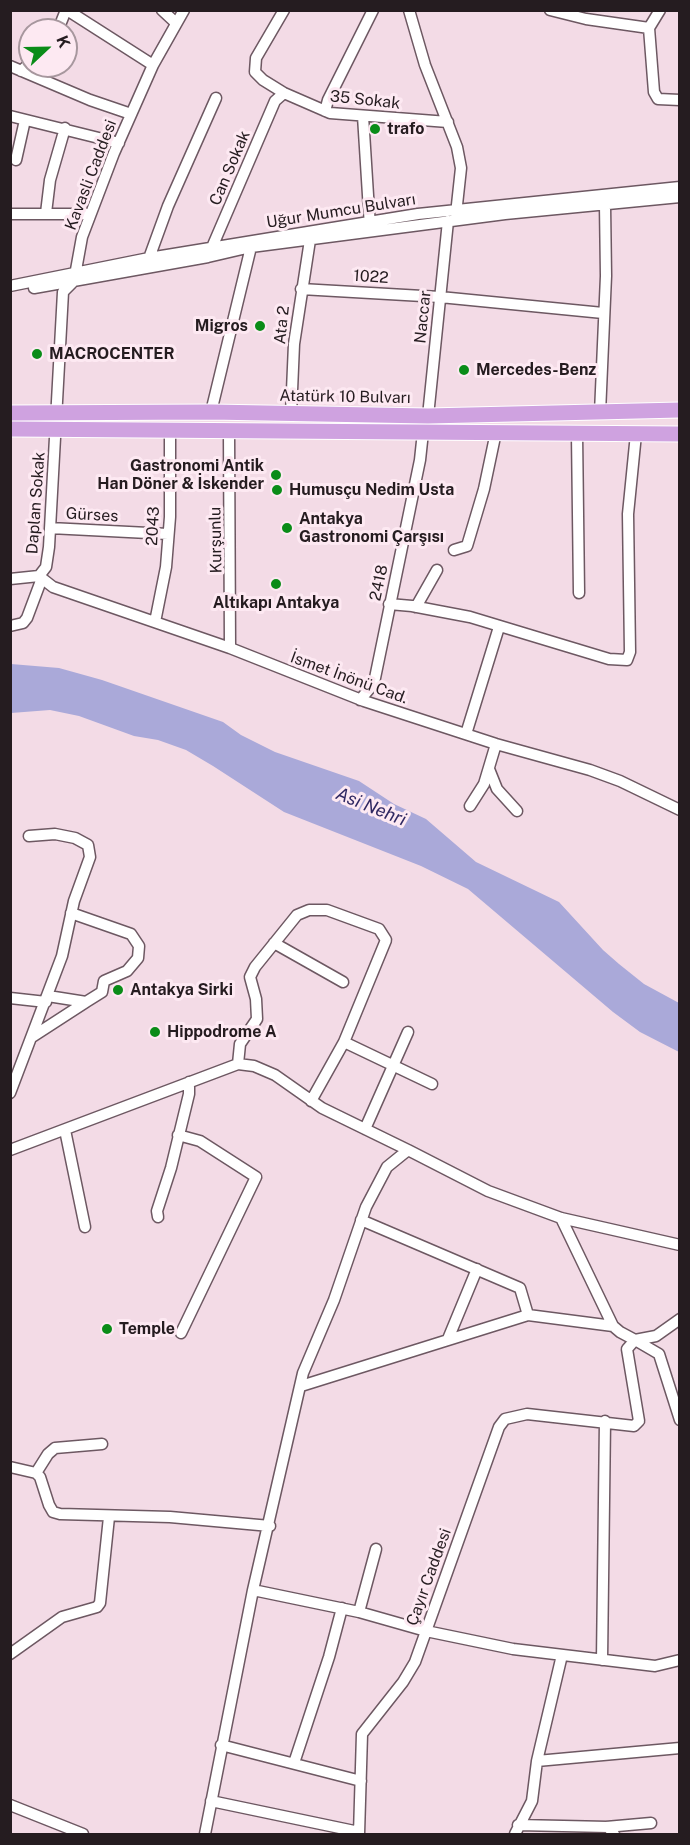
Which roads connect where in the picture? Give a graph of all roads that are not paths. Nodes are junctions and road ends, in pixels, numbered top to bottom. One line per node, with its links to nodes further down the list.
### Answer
1 (67, 10): 12 (street)
2 (162, 10): 10 (street)
3 (183, 10): 10 (street, Kavasli Caddesi)
4 (284, 10): 14 (street, 35 Sokak)
5 (373, 10): 17 (street)
6 (409, 10): 22 (street, Naccar)
7 (550, 10): 9 (street)
8 (660, 10): 11 (street)
9 (588, 15): 11 (street)
10 (176, 23): 12 (street, Kavasli Caddesi)
11 (649, 28): 16 (street)
12 (153, 65): 18 (street, Kavasli Caddesi)
13 (16, 68): 18 (street)
14 (284, 93): 17 (street, 35 Sokak); 37 (street, Can Sokak)
15 (216, 98): 38 (street)
16 (680, 100)
17 (325, 111): 20 (street, 35 Sokak)
18 (131, 114): 24 (street, Kavasli Caddesi)
19 (10, 116): 21 (street)
20 (363, 116): 22 (street, 35 Sokak); 34 (street)
21 (25, 120): 23 (street); 25 (street)
22 (448, 122): 29 (street, Naccar)
23 (65, 128): 24 (street); 30 (street)
24 (119, 143): 32 (street, Kavasli Caddesi)
25 (16, 160)
26 (680, 187): 29 (street, Uğur Mumcu Bulvarı)
27 (680, 197): 28 (street, Uğur Mumcu Bulvarı)
28 (605, 205): 33 (street, Uğur Mumcu Bulvarı); 44 (street)
29 (457, 208): 33 (street, Naccar); 34 (street, Uğur Mumcu Bulvarı)
30 (46, 213): 31 (street); 32 (street)
31 (10, 214)
32 (90, 214): 39 (street, Kavasli Caddesi)
33 (452, 221): 34 (street, Uğur Mumcu Bulvarı); 43 (street, Naccar)
34 (370, 228): 35 (street, Uğur Mumcu Bulvarı); 37 (street, Uğur Mumcu Bulvarı)
35 (310, 240): 36 (street, Uğur Mumcu Bulvarı); 41 (street, Ata 2)
36 (251, 247): 37 (street, Uğur Mumcu Bulvarı); 47 (street)
37 (210, 252): 38 (street, Uğur Mumcu Bulvarı)
38 (148, 262): 39 (street, Uğur Mumcu Bulvarı)
39 (74, 276): 40 (street, Uğur Mumcu Bulvarı); 42 (street, Uğur Mumcu Bulvarı); 46 (street, Kavasli Caddesi)
40 (10, 286)
41 (301, 289): 43 (street, 1022); 50 (street, Ata 2)
42 (10, 293)
43 (440, 297): 44 (street, 1022); 51 (street, Naccar)
44 (603, 313): 49 (street)
45 (680, 410): 49 (highway, Atatürk 10 Bulvarı)
46 (56, 412): 47 (highway, Atatürk 10 Bulvarı); 48 (highway, Atatürk 10 Bulvarı); 53 (street, Kavasli Caddesi)
47 (212, 412): 50 (highway, Atatürk 10 Bulvarı)
48 (10, 413)
49 (600, 413): 51 (highway, Atatürk 10 Bulvarı)
50 (291, 414): 51 (highway, Atatürk 10 Bulvarı)
51 (428, 416)
52 (10, 429): 53 (highway, Atatürk 10 Bulvarı)
53 (57, 429): 54 (highway, Atatürk 10 Bulvarı); 61 (street, Daplan Sokak)
54 (170, 430): 55 (highway, Atatürk 10 Bulvarı); 62 (street, 2043)
55 (229, 431): 56 (highway, Atatürk 10 Bulvarı); 73 (street, Kurşunlu)
56 (423, 432): 57 (highway, Atatürk 10 Bulvarı); 68 (street, 2418)
57 (496, 432): 58 (highway, Atatürk 10 Bulvarı); 63 (street)
58 (577, 434): 59 (highway, Atatürk 10 Bulvarı); 67 (street)
59 (636, 434): 60 (highway, Atatürk 10 Bulvarı); 72 (street)
60 (680, 434)
61 (50, 528): 62 (street, Gürses); 65 (street, Daplan Sokak)
62 (168, 534): 70 (street, 2043)
63 (453, 550)
64 (437, 570): 69 (street)
65 (40, 577): 66 (street); 70 (street, İsmet İnönü Cad.); 71 (street, Daplan Sokak)
66 (10, 579)
67 (579, 592)
68 (389, 604): 69 (street); 74 (street, 2418)
69 (416, 607): 72 (street)
70 (155, 622): 73 (street, İsmet İnönü Cad.)
71 (10, 626)
72 (499, 627): 75 (street)
73 (230, 648): 74 (street, İsmet İnönü Cad.)
74 (360, 700): 75 (street, İsmet İnönü Cad.)
75 (466, 734): 76 (street, İsmet İnönü Cad.)
76 (496, 744): 77 (street); 79 (street, İsmet İnönü Cad.)
77 (489, 769): 78 (street); 80 (street)
78 (470, 806)
79 (680, 810)
80 (517, 811)
81 (29, 836): 82 (street)
82 (71, 913): 86 (street); 87 (street)
83 (274, 943): 84 (street); 90 (street); 91 (street)
84 (343, 982)
85 (10, 998): 86 (street)
86 (47, 999): 87 (street); 89 (street)
87 (86, 1002): 89 (street)
88 (408, 1032): 92 (street)
89 (32, 1037): 95 (street)
90 (344, 1042): 92 (street); 96 (street)
91 (238, 1064): 93 (street); 96 (street)
92 (393, 1066): 94 (street); 97 (street)
93 (189, 1082): 98 (street); 99 (street)
94 (432, 1084)
95 (10, 1093)
96 (311, 1101): 97 (street)
97 (365, 1129): 101 (street)
98 (64, 1130): 100 (street); 105 (street)
99 (178, 1135): 102 (street); 111 (street)
100 (10, 1150)
101 (408, 1150): 103 (street); 104 (street)
102 (159, 1217)
103 (561, 1218): 106 (street); 110 (street)
104 (361, 1220): 107 (street); 114 (street)
105 (86, 1227)
106 (680, 1245)
107 (477, 1269): 108 (street); 112 (street)
108 (528, 1316): 110 (street); 112 (street)
109 (680, 1319): 113 (street)
110 (613, 1326): 113 (street)
111 (181, 1333)
112 (448, 1339): 114 (street)
113 (635, 1340): 115 (street); 116 (street)
114 (301, 1386): 121 (street)
115 (680, 1420)
116 (604, 1421): 126 (street, Çayır Caddesi); 129 (street)
117 (102, 1444): 119 (street)
118 (10, 1467): 119 (street)
119 (36, 1473): 120 (street)
120 (109, 1517): 121 (street); 127 (street)
121 (270, 1526): 123 (street)
122 (376, 1549): 125 (street)
123 (253, 1590): 124 (street); 131 (street)
124 (342, 1608): 125 (street); 134 (street)
125 (359, 1612): 126 (street)
126 (426, 1631): 128 (street); 135 (street, Çayır Caddesi)
127 (10, 1654)
128 (561, 1655): 129 (street); 133 (street)
129 (602, 1660): 130 (street)
130 (680, 1660)
131 (222, 1745): 134 (street); 136 (street)
132 (680, 1748): 133 (street)
133 (537, 1761): 139 (street)
134 (294, 1763): 135 (street)
135 (361, 1781): 141 (street, Çayır Caddesi)
136 (211, 1801): 141 (street); 143 (street)
137 (10, 1805): 142 (street)
138 (651, 1822): 140 (street)
139 (517, 1830): 140 (street)
140 (610, 1831)
141 (359, 1833)
142 (83, 1834)
143 (205, 1834)

